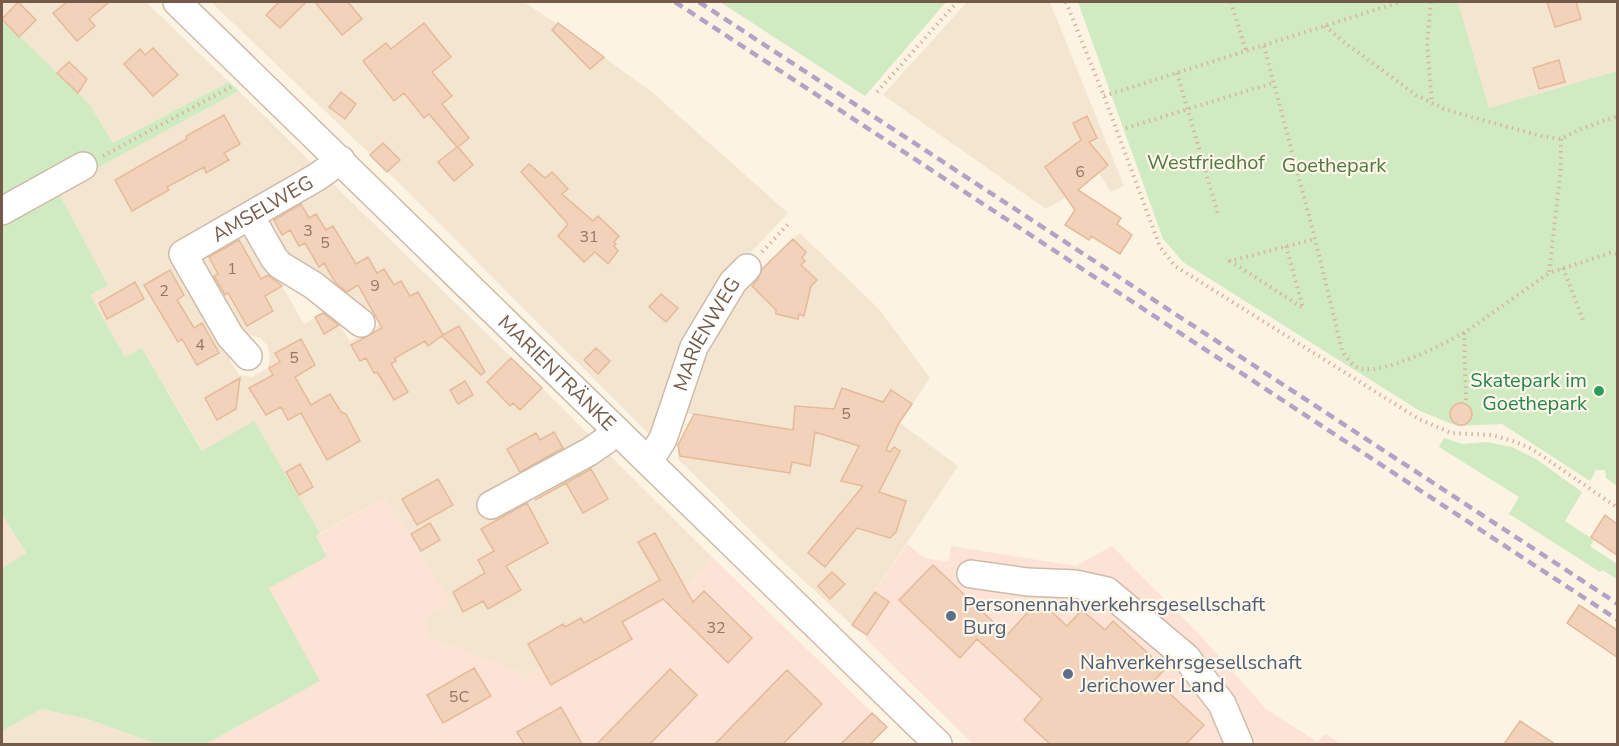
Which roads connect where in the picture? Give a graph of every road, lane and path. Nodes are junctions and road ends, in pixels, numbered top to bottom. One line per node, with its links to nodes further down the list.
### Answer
1 (177, 2): 11 (street, MARIENTRÄNKE)
2 (957, 2): 13 (path)
3 (1066, 2): 14 (path)
4 (1231, 2): 9 (path)
5 (1400, 2): 7 (path)
6 (1431, 2): 15 (path)
7 (1325, 26): 8 (path); 15 (path)
8 (1264, 46): 9 (path); 12 (path)
9 (1246, 51): 10 (path)
10 (1177, 73): 14 (path); 16 (path)
11 (252, 76): 20 (street, MARIENTRÄNKE); 21 (path)
12 (1274, 84): 16 (path); 26 (path)
13 (877, 92)
14 (1104, 96): 40 (path)
15 (1432, 103): 19 (path)
16 (1187, 109): 18 (path); 23 (path)
17 (1617, 116): 19 (path)
18 (1126, 128)
19 (1562, 139): 31 (path)
20 (341, 160): 24 (street, AMSELWEG); 37 (street, MARIENTRÄNKE)
21 (83, 166): 22 (street)
22 (2, 211)
23 (1218, 214)
24 (250, 216): 33 (street); 35 (street, AMSELWEG)
25 (789, 223): 29 (path, MARIENWEG)
26 (1315, 238): 27 (path); 34 (path)
27 (1286, 246): 27 (path)
28 (1617, 254): 30 (path)
29 (747, 268): 38 (street, MARIENWEG)
30 (1563, 268): 31 (path); 32 (path)
31 (1549, 273): 34 (path)
32 (1583, 320)
33 (361, 322)
34 (1464, 333): 36 (path)
35 (248, 356)
36 (1466, 400)
37 (616, 430): 38 (street, MARIENTRÄNKE); 39 (street)
38 (648, 461): 42 (street, MARIENTRÄNKE)
39 (491, 506)
40 (1617, 507)
41 (971, 574): 43 (street)
42 (938, 744)
43 (1239, 744)

